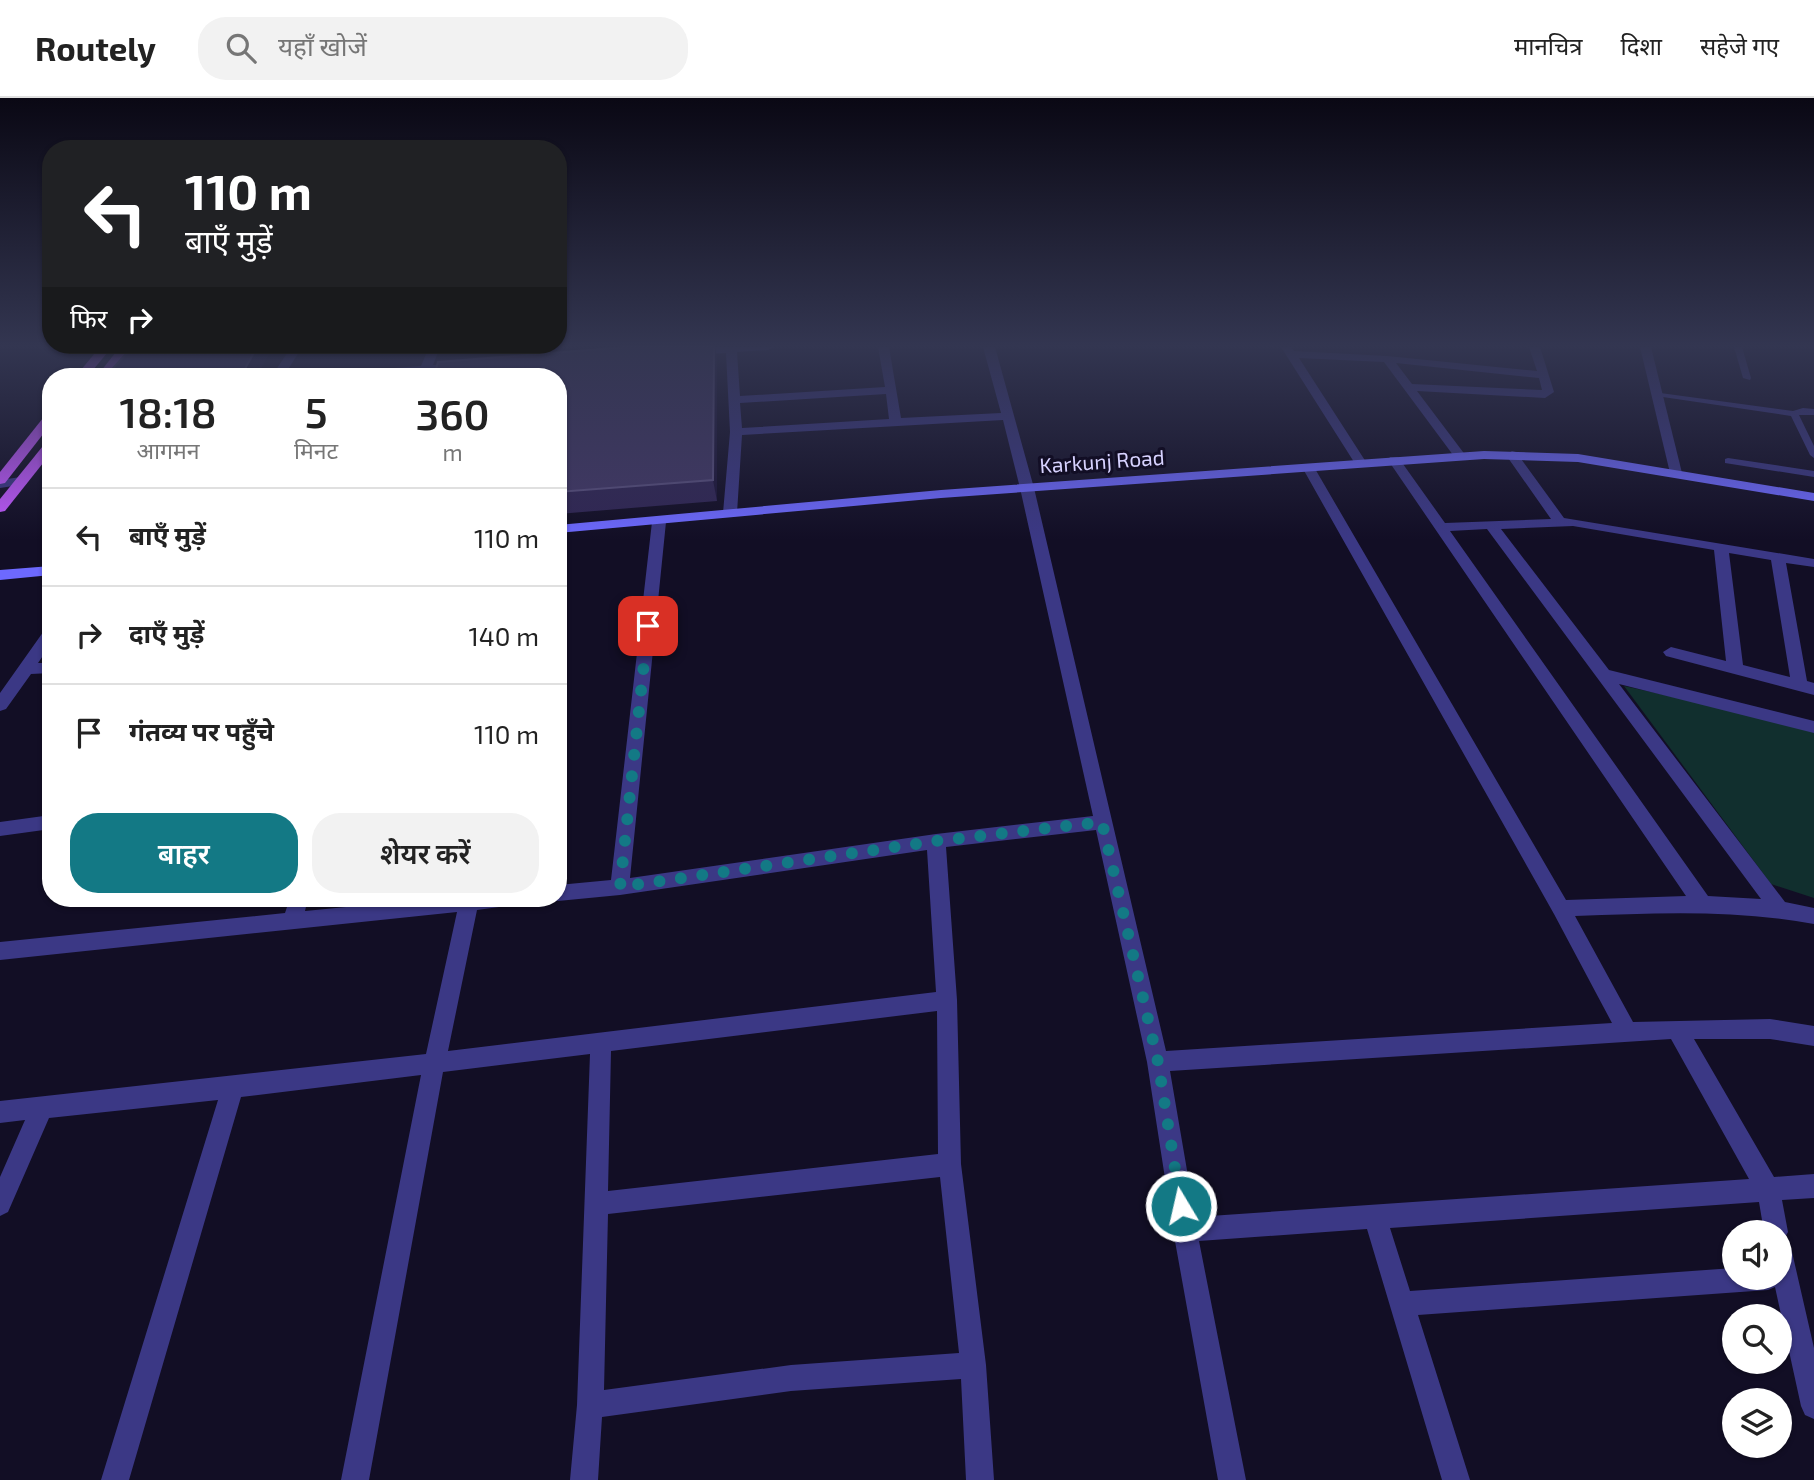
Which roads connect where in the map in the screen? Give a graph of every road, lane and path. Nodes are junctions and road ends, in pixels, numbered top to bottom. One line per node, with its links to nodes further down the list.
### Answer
1 (735, 411): 15 (street)
2 (894, 411): 11 (street)
3 (1006, 411): 10 (street)
4 (1327, 411): 22 (street)
5 (1427, 411): 18 (street)
6 (1660, 411): 24 (street)
7 (1777, 411): 9 (lane)
8 (1802, 411): 9 (lane)
9 (1794, 414): 13 (lane)
10 (1007, 416): 11 (street); 28 (street)
11 (896, 422): 15 (street)
12 (42, 428): 27 (main road)
13 (1803, 429): 14 (lane); 17 (lane)
14 (1814, 430)
15 (736, 432): 31 (street)
16 (1512, 455): 18 (street, Karkunj Road); 24 (street, Karkunj Road); 32 (street)
17 (1814, 455)
18 (1460, 456): 20 (street, Karkunj Road)
19 (42, 460): 26 (main road)
20 (1394, 460): 22 (street, Karkunj Road); 35 (street)
21 (1728, 461): 25 (lane)
22 (1360, 462): 23 (street, Karkunj Road)
23 (1308, 467): 28 (street, Karkunj Road); 61 (street)
24 (1676, 473): 29 (street, Karkunj Road)
25 (1814, 474)
26 (21, 481): 27 (street); 30 (main road)
27 (0, 482)
28 (1027, 488): 31 (street, Karkunj Road); 51 (street)
29 (1814, 497)
30 (0, 508)
31 (730, 513): 33 (street, Karkunj Road)
32 (1559, 521): 34 (street); 37 (street)
33 (659, 522): 36 (street, Karkunj Road); 55 (street)
34 (1491, 525): 35 (street); 47 (street)
35 (1442, 527): 57 (street)
36 (567, 528)
37 (1721, 547): 38 (street); 44 (street)
38 (1778, 557): 39 (street); 48 (street)
39 (1814, 563)
40 (42, 571): 41 (street)
41 (0, 575)
42 (42, 646): 46 (street)
43 (1671, 652): 44 (street)
44 (1735, 668): 48 (street)
45 (42, 669): 46 (street)
46 (26, 670): 49 (street)
47 (1601, 674): 50 (street); 62 (street)
48 (1806, 687)
49 (0, 705)
50 (1814, 727)
51 (1102, 822): 54 (street); 71 (street)
52 (42, 823): 53 (street)
53 (0, 829)
54 (936, 841): 55 (street); 66 (street)
55 (620, 887): 56 (street)
56 (567, 892)
57 (1703, 905): 61 (street); 62 (street)
58 (297, 907): 64 (street)
59 (407, 907): 64 (street)
60 (468, 907): 72 (street)
61 (1561, 908): 68 (street)
62 (1780, 910): 63 (street)
63 (1814, 916)
64 (293, 920): 65 (street)
65 (0, 951)
66 (947, 1000): 70 (street); 76 (street)
67 (1677, 1029): 68 (street); 69 (street); 78 (street)
68 (1628, 1033): 71 (street)
69 (1814, 1036)
70 (601, 1042): 72 (street); 79 (street)
71 (1158, 1062): 83 (street)
72 (434, 1065): 73 (street); 91 (street)
73 (233, 1088): 74 (street); 90 (street)
74 (42, 1107): 75 (street); 80 (street)
75 (0, 1112)
76 (950, 1164): 79 (street); 87 (street)
77 (1814, 1186): 78 (street)
78 (1768, 1189): 81 (street); 82 (street)
79 (596, 1203): 88 (street)
80 (0, 1204)
81 (1375, 1218): 83 (street); 86 (street)
82 (1774, 1220)
83 (1185, 1230): 94 (street)
84 (1722, 1276): 86 (street)
85 (1783, 1290): 89 (street)
86 (1401, 1304): 95 (street)
87 (973, 1365): 88 (street); 93 (street)
88 (590, 1405): 92 (street)
89 (1814, 1406)
90 (115, 1480)
91 (355, 1480)
92 (583, 1480)
93 (980, 1480)
94 (1232, 1480)
95 (1456, 1480)

